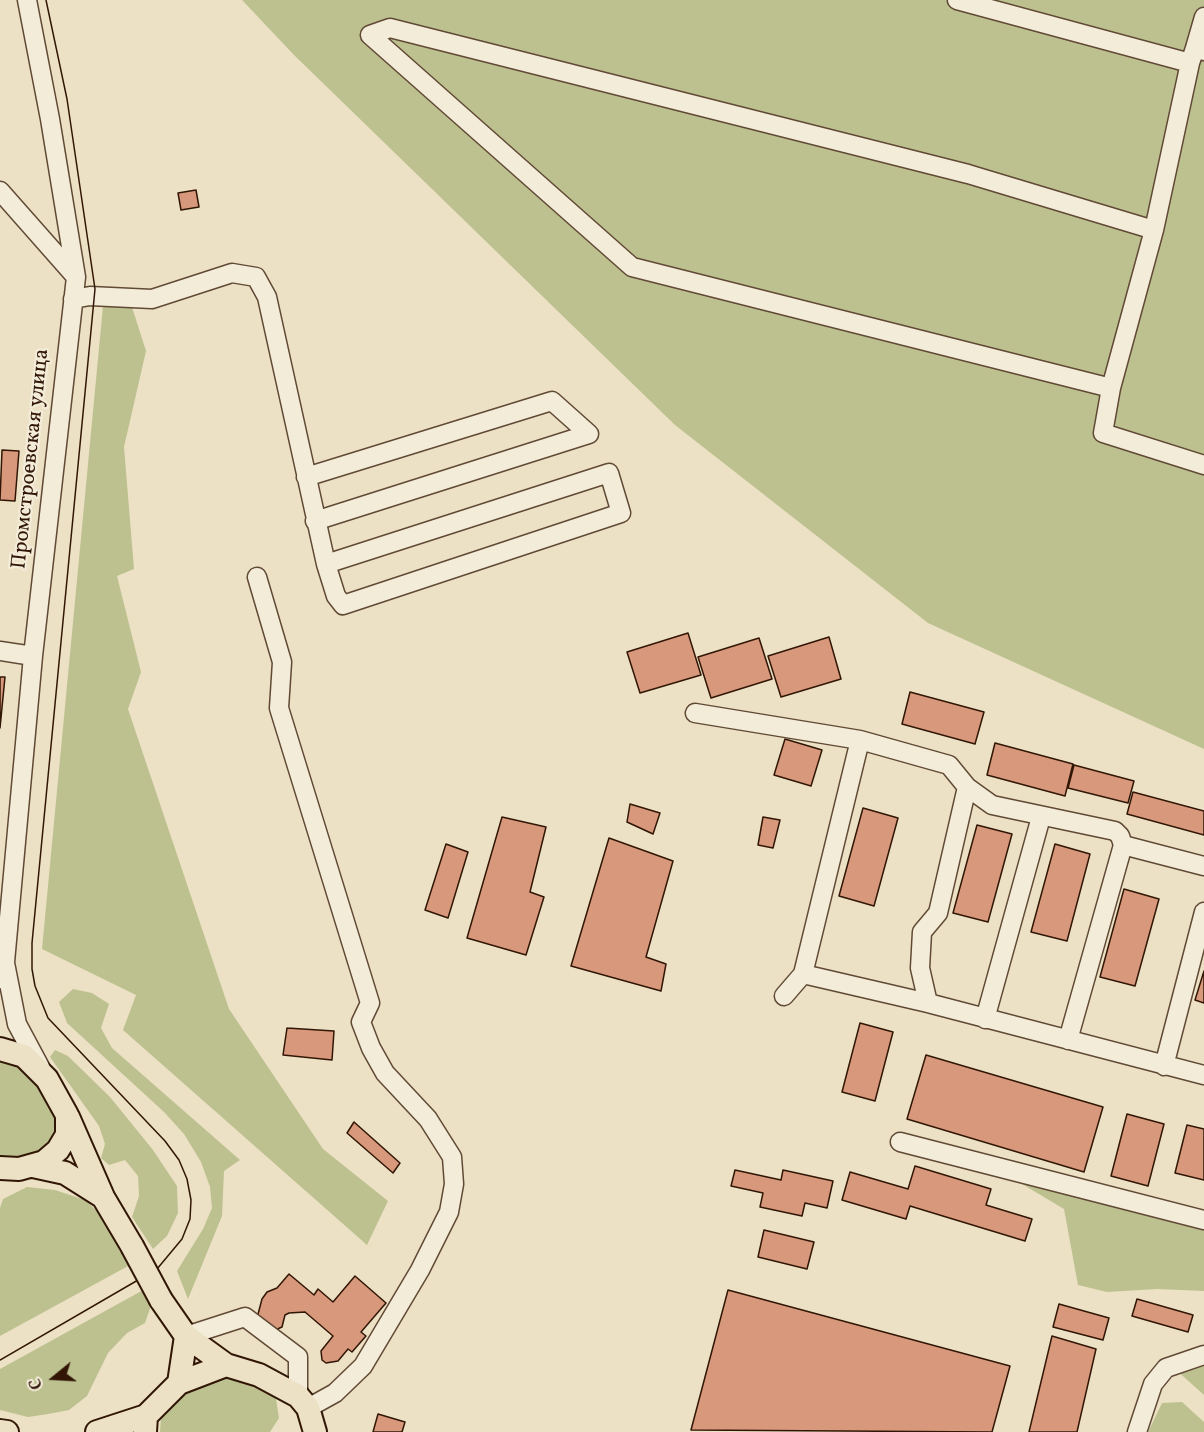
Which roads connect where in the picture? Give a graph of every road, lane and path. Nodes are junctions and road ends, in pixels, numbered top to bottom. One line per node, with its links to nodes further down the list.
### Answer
1 (27, 0): 7 (street, Промстроевская улица)
2 (957, 0): 4 (street)
3 (1204, 17): 4 (street)
4 (1196, 54): 6 (street)
5 (0, 191): 7 (street)
6 (1154, 230): 9 (street); 9 (street)
7 (76, 277): 8 (street, Промстроевская улица)
8 (73, 299): 11 (street); 16 (street, Промстроевская улица)
9 (1111, 388): 10 (street)
10 (1204, 465)
11 (306, 477): 12 (street); 12 (street)
12 (315, 521): 13 (street)
13 (326, 564): 13 (street)
14 (257, 577): 44 (street)
15 (0, 651): 16 (street)
16 (33, 656): 24 (street, Промстроевская улица)
17 (695, 712): 18 (street)
18 (860, 740): 19 (street); 25 (street)
19 (967, 787): 20 (street); 27 (street)
20 (1041, 818): 21 (street); 28 (street)
21 (1123, 845): 22 (street); 29 (street)
22 (1204, 866)
23 (1204, 912): 31 (street)
24 (3, 962): 33 (street, Промстроевская улица)
25 (803, 974): 26 (street); 27 (street)
26 (784, 996)
27 (928, 1003): 28 (street)
28 (985, 1019): 29 (street)
29 (1068, 1040): 31 (street)
30 (0, 1049): 33 (main road)
31 (1164, 1066): 32 (street)
32 (1204, 1075)
33 (47, 1079): 34 (main road)
34 (67, 1116): 36 (main road); 38 (main road)
35 (900, 1142): 39 (street)
36 (17, 1168): 37 (main road); 38 (main road)
37 (0, 1184)
38 (103, 1197): 40 (main road, bridge)
39 (1204, 1220)
40 (186, 1336): 42 (main road); 43 (main road); 44 (street)
41 (1204, 1355): 49 (street)
42 (226, 1365): 43 (main road); 44 (main road)
43 (179, 1383): 45 (main road)
44 (311, 1419)
45 (145, 1424): 48 (main road)
46 (0, 1431): 47 (main road)
47 (6, 1432)
48 (97, 1432)
49 (1137, 1432)

